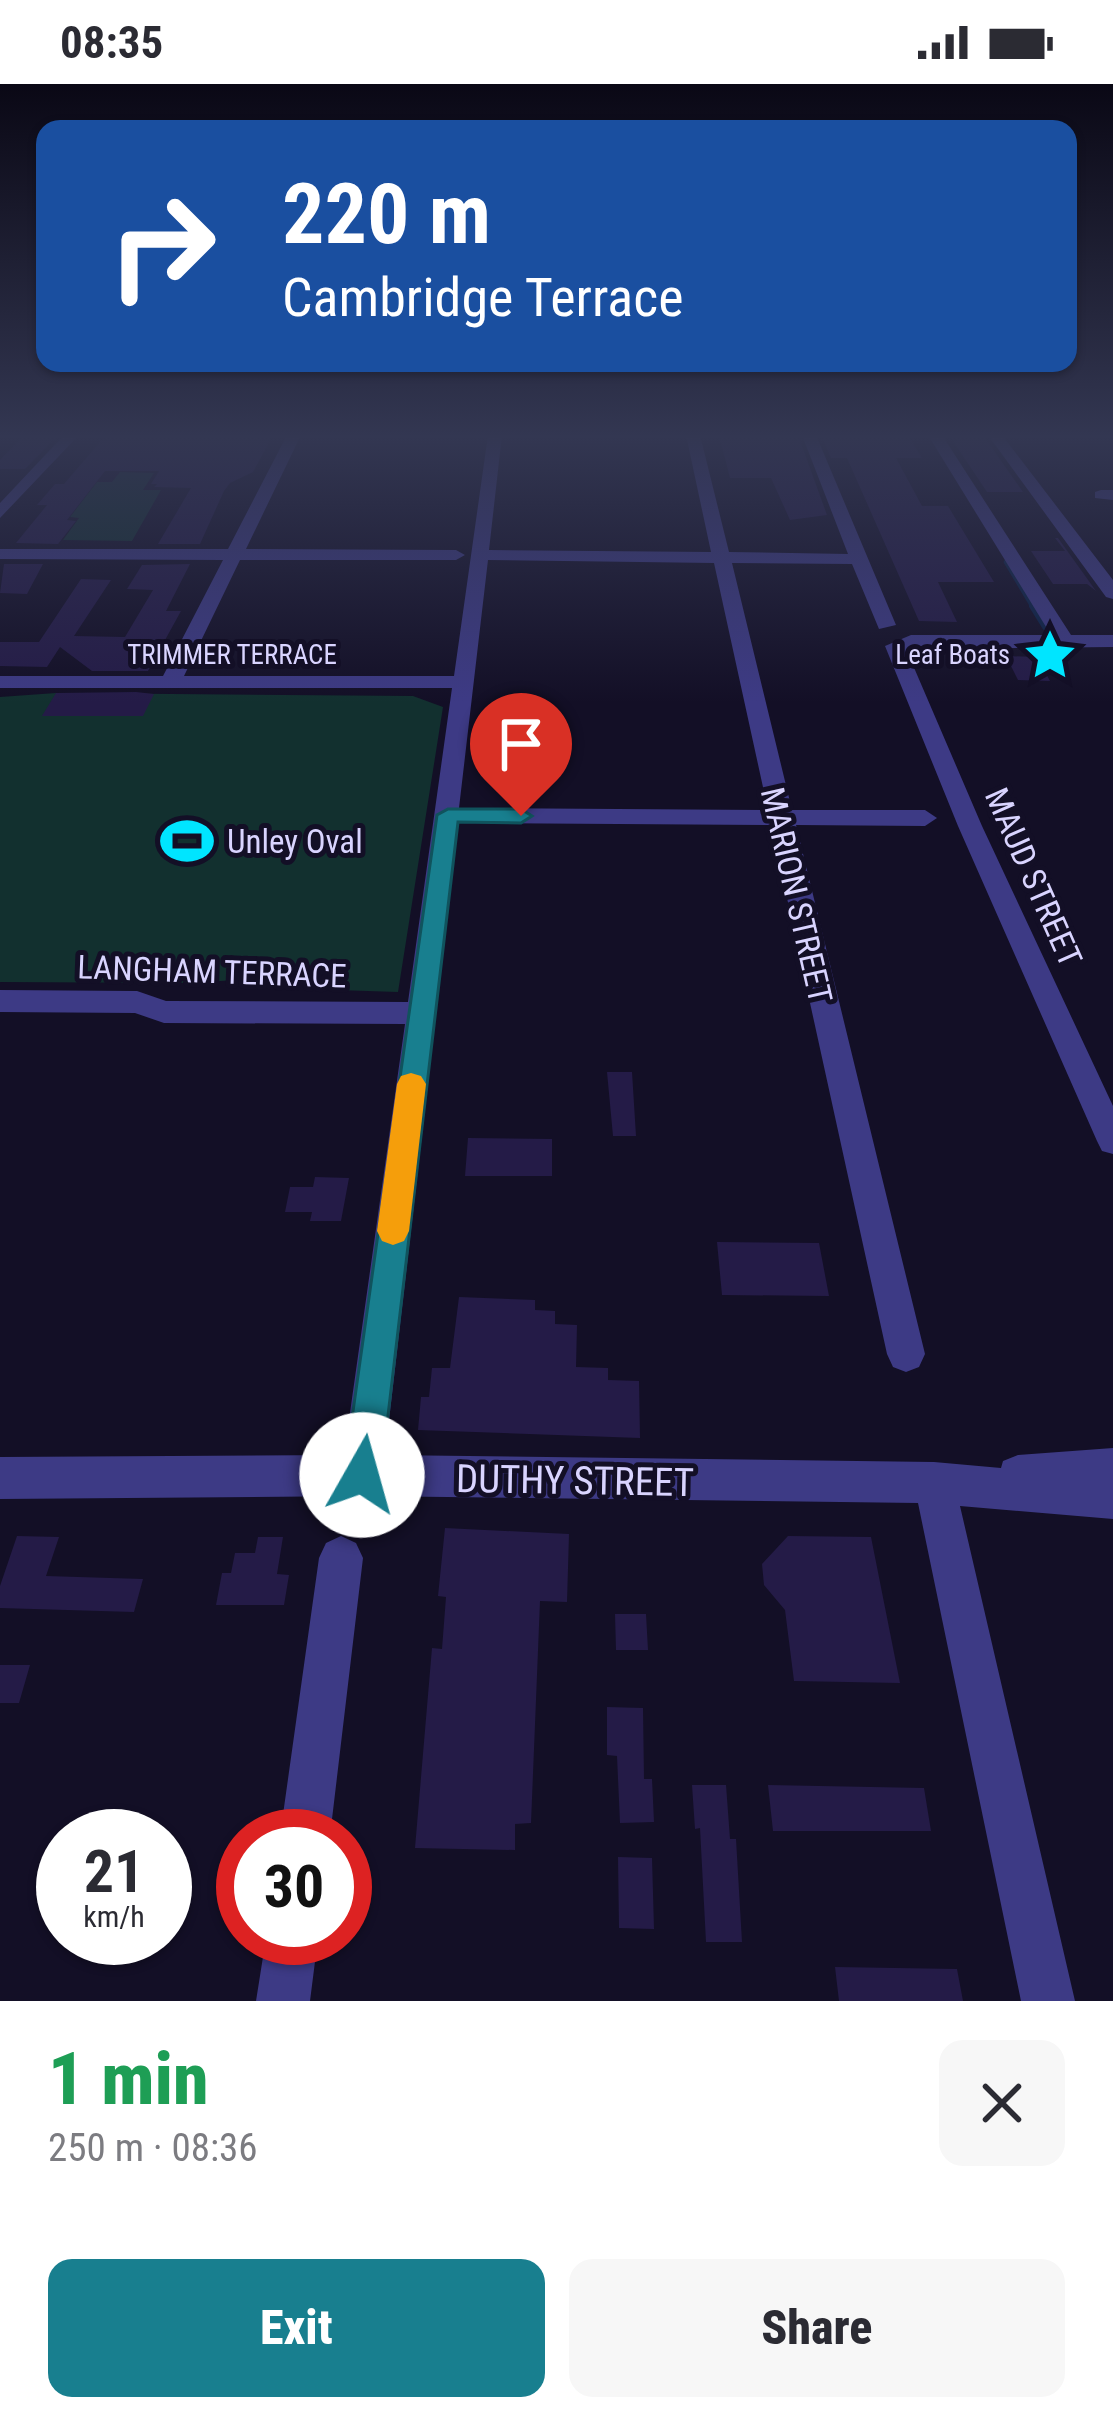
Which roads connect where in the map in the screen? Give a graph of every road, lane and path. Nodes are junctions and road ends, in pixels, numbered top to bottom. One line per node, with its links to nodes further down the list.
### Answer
1 (248, 524): 10 (street)
2 (484, 524): 9 (street)
3 (713, 524): 11 (street, MARION STREET)
4 (844, 524): 12 (street, MAUD STREET)
5 (991, 524): 15 (street)
6 (1062, 524): 13 (street)
7 (0, 554): 10 (street)
8 (456, 555): 10 (street)
9 (480, 555): 11 (street); 19 (street)
10 (232, 556): 17 (street)
11 (720, 556): 12 (street); 21 (street, MARION STREET)
12 (857, 559): 14 (street, MAUD STREET)
13 (1113, 593)
14 (894, 634): 15 (street); 25 (street, MAUD STREET)
15 (1065, 641): 16 (street)
16 (1113, 641)
17 (171, 681): 18 (street, TRIMMER TERRACE); 19 (street, TRIMMER TERRACE)
18 (0, 682)
19 (464, 682): 20 (street)
20 (448, 815): 21 (street); 24 (street)
21 (779, 818): 22 (street); 26 (street, MARION STREET)
22 (925, 818)
23 (4, 1010): 24 (street, LANGHAM TERRACE)
24 (421, 1012): 28 (street)
25 (1113, 1141)
26 (906, 1354)
27 (1113, 1468): 30 (street, DUTHY STREET)
28 (362, 1475): 29 (street, DUTHY STREET); 30 (street, DUTHY STREET)
29 (0, 1478)
30 (934, 1483): 31 (street, DUTHY STREET); 36 (street)
31 (1113, 1498)
32 (341, 1558): 33 (street)
33 (308, 1809)
34 (289, 1965): 35 (street)
35 (284, 2001)
36 (1048, 2001)

